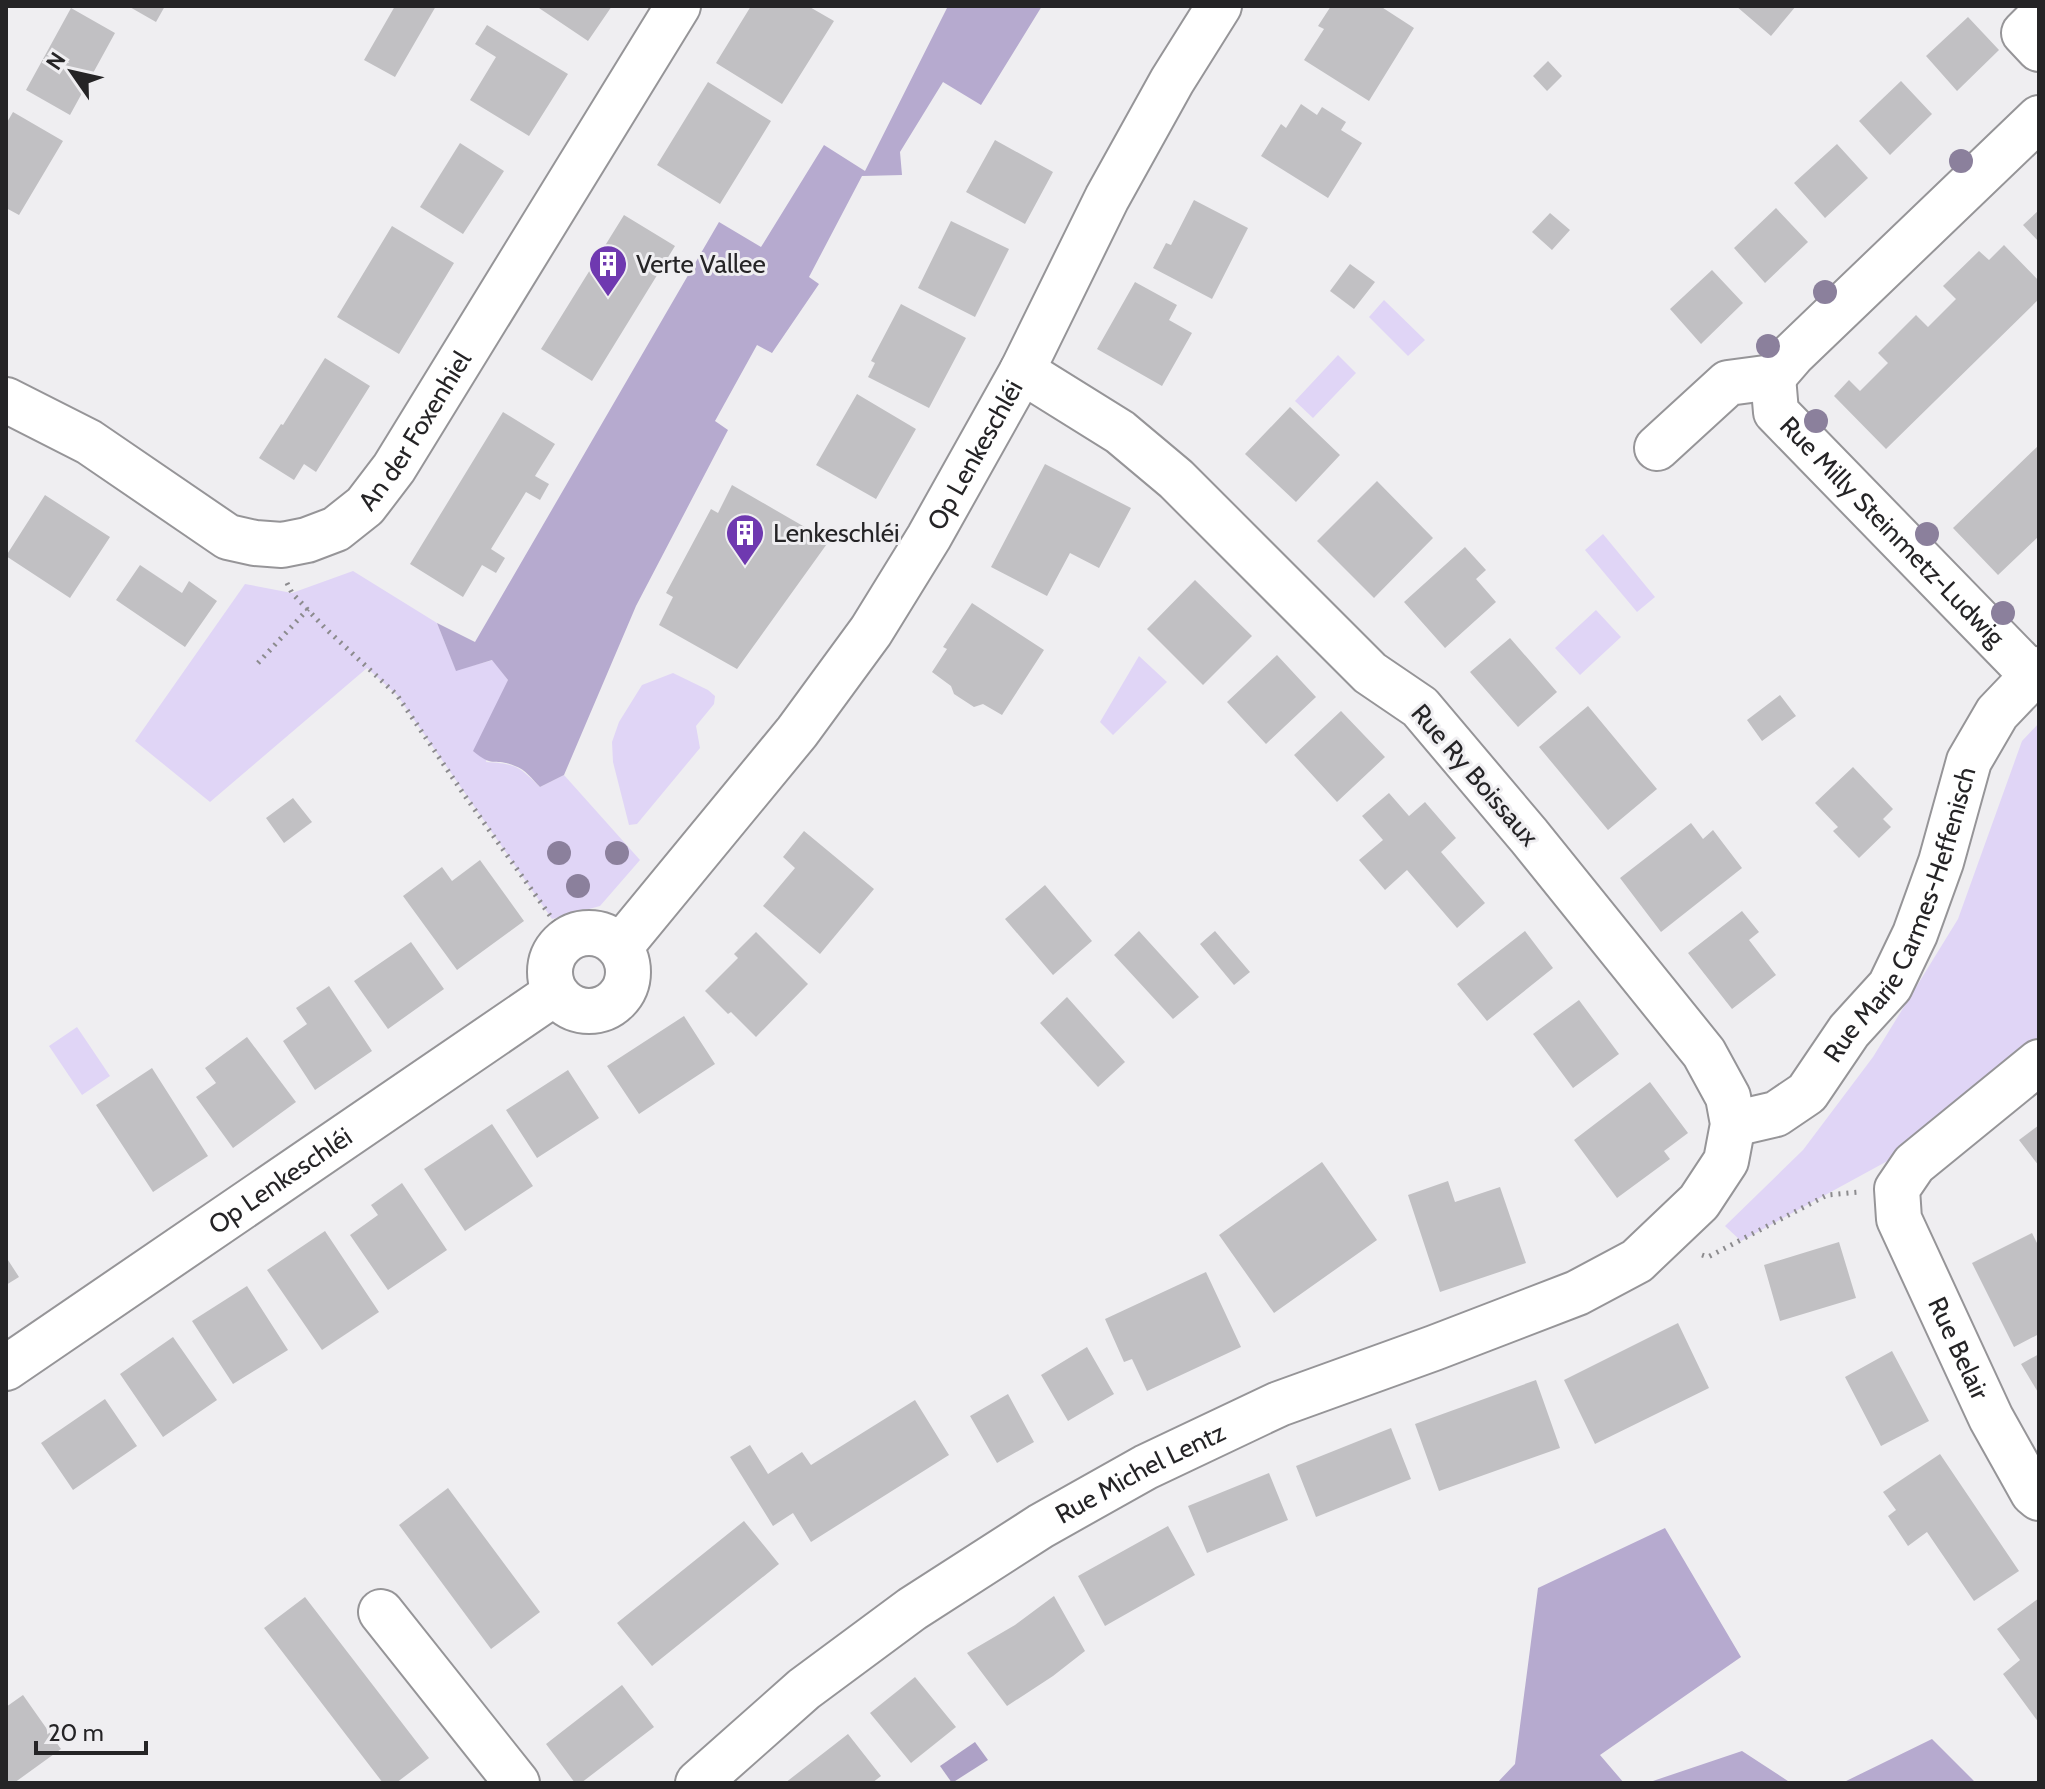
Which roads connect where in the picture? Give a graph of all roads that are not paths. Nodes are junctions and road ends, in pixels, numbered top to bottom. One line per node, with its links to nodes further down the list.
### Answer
1 (678, 6): 6 (street, An der Foxenhiel)
2 (1219, 6): 4 (street, Op Lenkeschléi)
3 (2039, 118): 5 (street)
4 (1022, 371): 9 (street, Op Lenkeschléi); 12 (street, Rue Ry Boissaux)
5 (1773, 377): 7 (street); 8 (street, Rue Milly Steinmetz-Ludwig)
6 (6, 400)
7 (1657, 448)
8 (2036, 672): 12 (street, Rue Marie Carmes-Heffenisch)
9 (620, 947): 10 (street); 10 (street)
10 (555, 993): 14 (street, Op Lenkeschléi)
11 (2039, 1062): 15 (street, Rue Belair)
12 (1733, 1124): 13 (street, Rue Ry Boissaux)
13 (1637, 1261): 18 (street, Rue Michel Lentz)
14 (6, 1368)
15 (2039, 1498)
16 (381, 1612): 17 (street)
17 (517, 1783)
18 (698, 1783)

